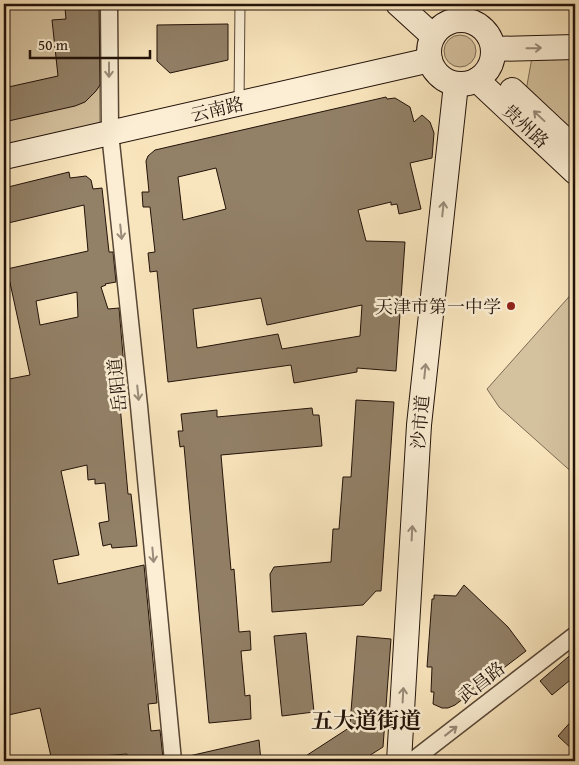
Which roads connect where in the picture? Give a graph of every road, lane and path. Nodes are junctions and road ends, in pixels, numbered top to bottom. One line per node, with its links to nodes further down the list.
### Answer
1 (109, 4): 10 (street, 岳阳道, one-way to 10)
2 (240, 4): 9 (lane)
3 (398, 4): 5 (street, 贵州路)
4 (422, 4): 5 (street, 贵州路)
5 (447, 21): 7 (street); 8 (street, 贵州路)
6 (575, 47): 8 (street, one-way to 6)
7 (430, 60): 8 (street, 贵州路); 9 (street, 云南路)
8 (479, 70): 11 (street, 贵州路, one-way to 8); 13 (street, 贵州路); 16 (street, 沙市道, one-way to 8)
9 (238, 104): 10 (street, 云南路)
10 (110, 133): 12 (street, 云南路); 15 (street, 岳阳道, one-way to 15)
11 (575, 149)
12 (4, 157)
13 (575, 172)
14 (575, 635): 17 (street, 武昌路, one-way to 14)
15 (172, 761)
16 (399, 761)
17 (412, 761)

